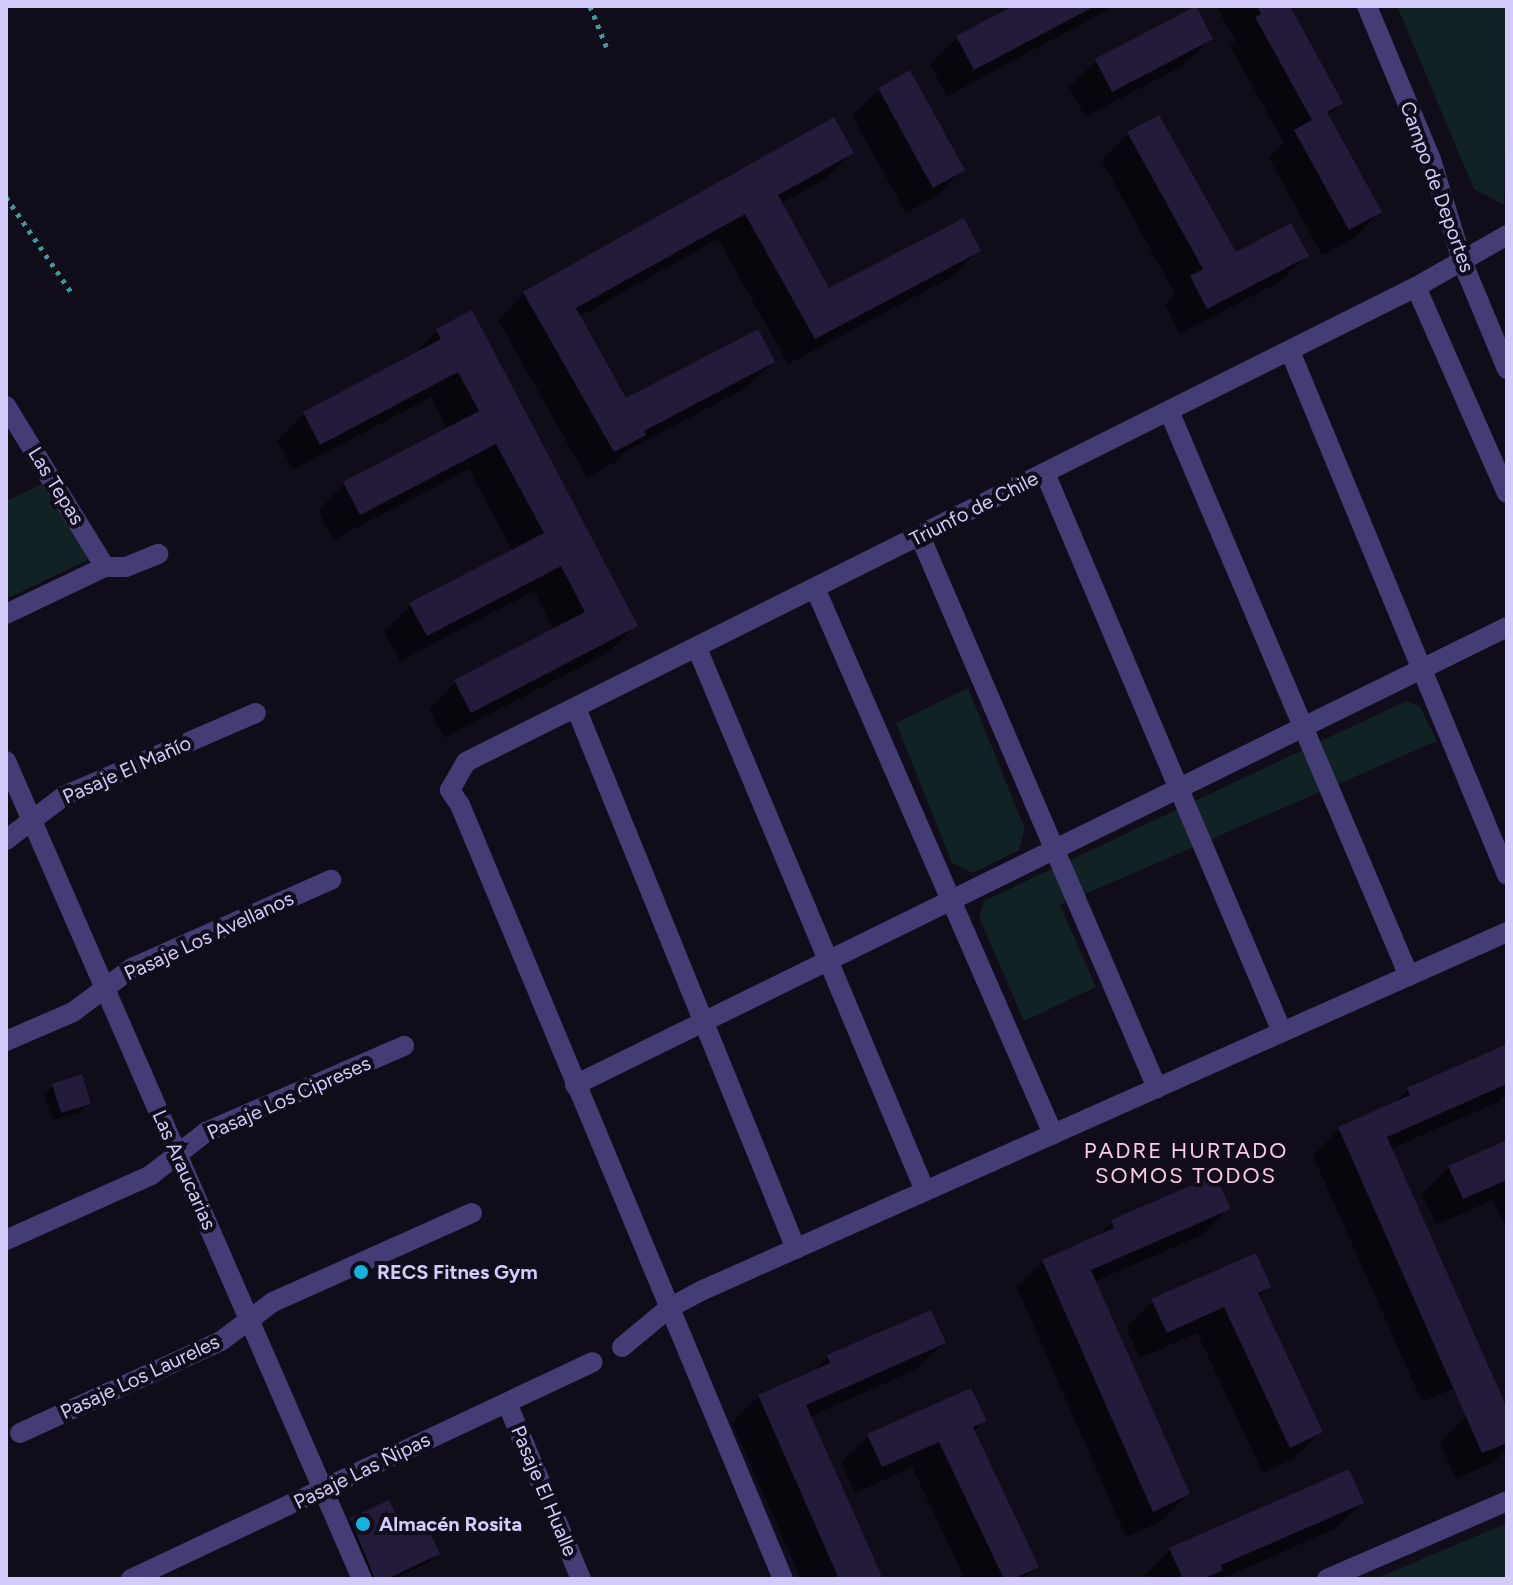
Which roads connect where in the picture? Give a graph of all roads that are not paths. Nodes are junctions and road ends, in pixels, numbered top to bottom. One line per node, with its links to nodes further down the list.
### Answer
1 (1367, 6): 3 (street, Campo de Deportes)
2 (1507, 235): 3 (street, Triunfo de Chile)
3 (1462, 261): 4 (street, Triunfo de Chile); 6 (street, Campo de Deportes)
4 (1416, 287): 5 (street, Triunfo de Chile); 10 (street)
5 (1290, 351): 8 (street, Triunfo de Chile); 18 (street)
6 (1507, 369)
7 (6, 406): 13 (street, Las Tepas)
8 (1169, 411): 9 (street, Triunfo de Chile); 21 (street)
9 (1045, 473): 11 (street, Triunfo de Chile); 23 (street)
10 (1507, 493)
11 (920, 536): 14 (street, Triunfo de Chile); 26 (street)
12 (159, 554): 13 (street)
13 (105, 567): 15 (street)
14 (815, 588): 17 (street, Triunfo de Chile); 29 (street)
15 (6, 614)
16 (1507, 627): 18 (street)
17 (697, 648): 19 (street, Triunfo de Chile); 31 (street)
18 (1422, 669): 21 (street); 27 (street)
19 (576, 708): 34 (street); 38 (street, Triunfo de Chile)
20 (256, 713): 24 (street, Pasaje El Mañío)
21 (1304, 727): 23 (street); 32 (street)
22 (6, 761): 24 (street, Las Araucarias)
23 (1179, 789): 26 (street); 35 (street)
24 (32, 821): 25 (street, Pasaje El Mañío); 33 (street, Las Araucarias)
25 (6, 840)
26 (1055, 850): 29 (street); 39 (street)
27 (1507, 875)
28 (331, 880): 33 (street, Pasaje Los Avellanos)
29 (951, 901): 31 (street); 40 (street)
30 (1507, 932): 32 (street)
31 (829, 961): 34 (street); 42 (street)
32 (1409, 976): 35 (street)
33 (105, 989): 36 (street, Pasaje Los Avellanos); 41 (street, Las Araucarias)
34 (704, 1022): 38 (street); 45 (street)
35 (1282, 1032): 39 (street)
36 (6, 1041)
37 (404, 1046): 41 (street, Pasaje Los Cipreses)
38 (575, 1085): 46 (street)
39 (1157, 1088): 40 (street)
40 (1053, 1134): 42 (street)
41 (178, 1155): 44 (street, Pasaje Los Cipreses); 47 (street, Las Araucarias)
42 (925, 1191): 45 (street)
43 (472, 1213): 47 (street, Pasaje Los Laureles)
44 (6, 1240)
45 (796, 1249): 46 (street)
46 (669, 1308): 48 (street); 57 (street)
47 (249, 1320): 51 (street, Pasaje Los Laureles); 52 (street, Las Araucarias)
48 (622, 1347)
49 (593, 1362): 50 (street, Pasaje Las Ñipas)
50 (507, 1403): 52 (street, Pasaje Las Ñipas); 56 (street, Pasaje El Hualle)
51 (20, 1433)
52 (322, 1487): 54 (street, Pasaje Las Ñipas); 55 (street, Las Araucarias)
53 (1507, 1501): 58 (street)
54 (131, 1579)
55 (362, 1579)
56 (581, 1579)
57 (783, 1579)
58 (1327, 1579)

